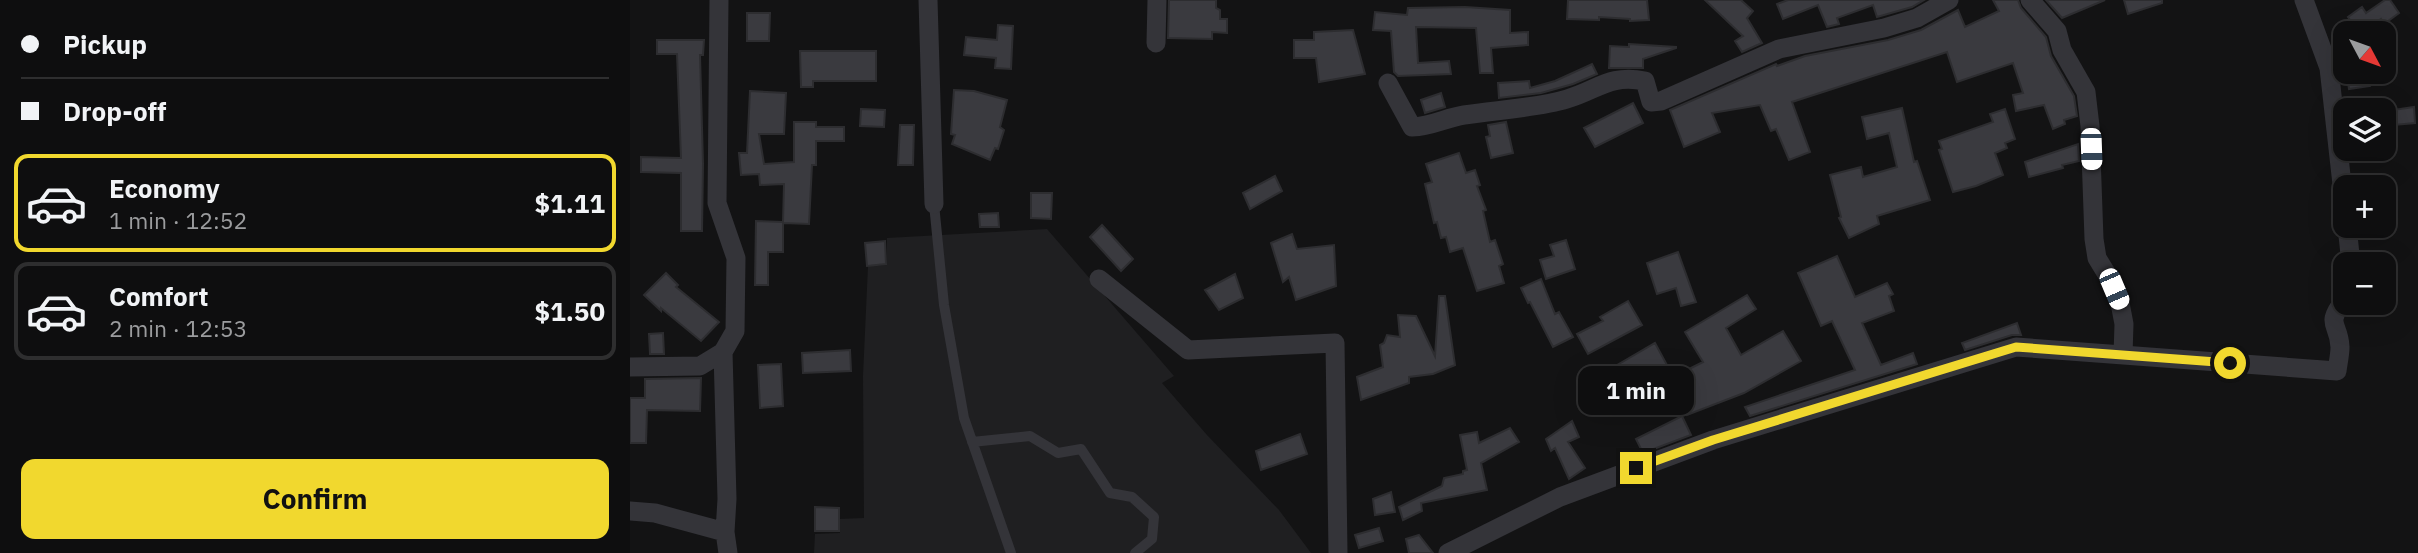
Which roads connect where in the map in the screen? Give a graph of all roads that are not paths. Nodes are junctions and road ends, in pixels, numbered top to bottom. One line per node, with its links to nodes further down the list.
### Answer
1 (719, 0): 13 (street)
2 (928, 0): 10 (street)
3 (1157, 0): 7 (street)
4 (1949, 0): 8 (street)
5 (2030, 0): 14 (street)
6 (2304, 0): 9 (street)
7 (1156, 43)
8 (1388, 83)
9 (2341, 175)
10 (934, 204): 16 (lane)
11 (1099, 279): 22 (street)
12 (2335, 315): 14 (street)
13 (723, 352): 15 (street); 18 (street)
14 (2123, 355): 23 (street)
15 (630, 367)
16 (972, 442): 20 (lane); 21 (lane)
17 (630, 511): 18 (street)
18 (725, 532): 19 (street)
19 (728, 553)
20 (1011, 553)
21 (1135, 553)
22 (1338, 553)
23 (1448, 553)

